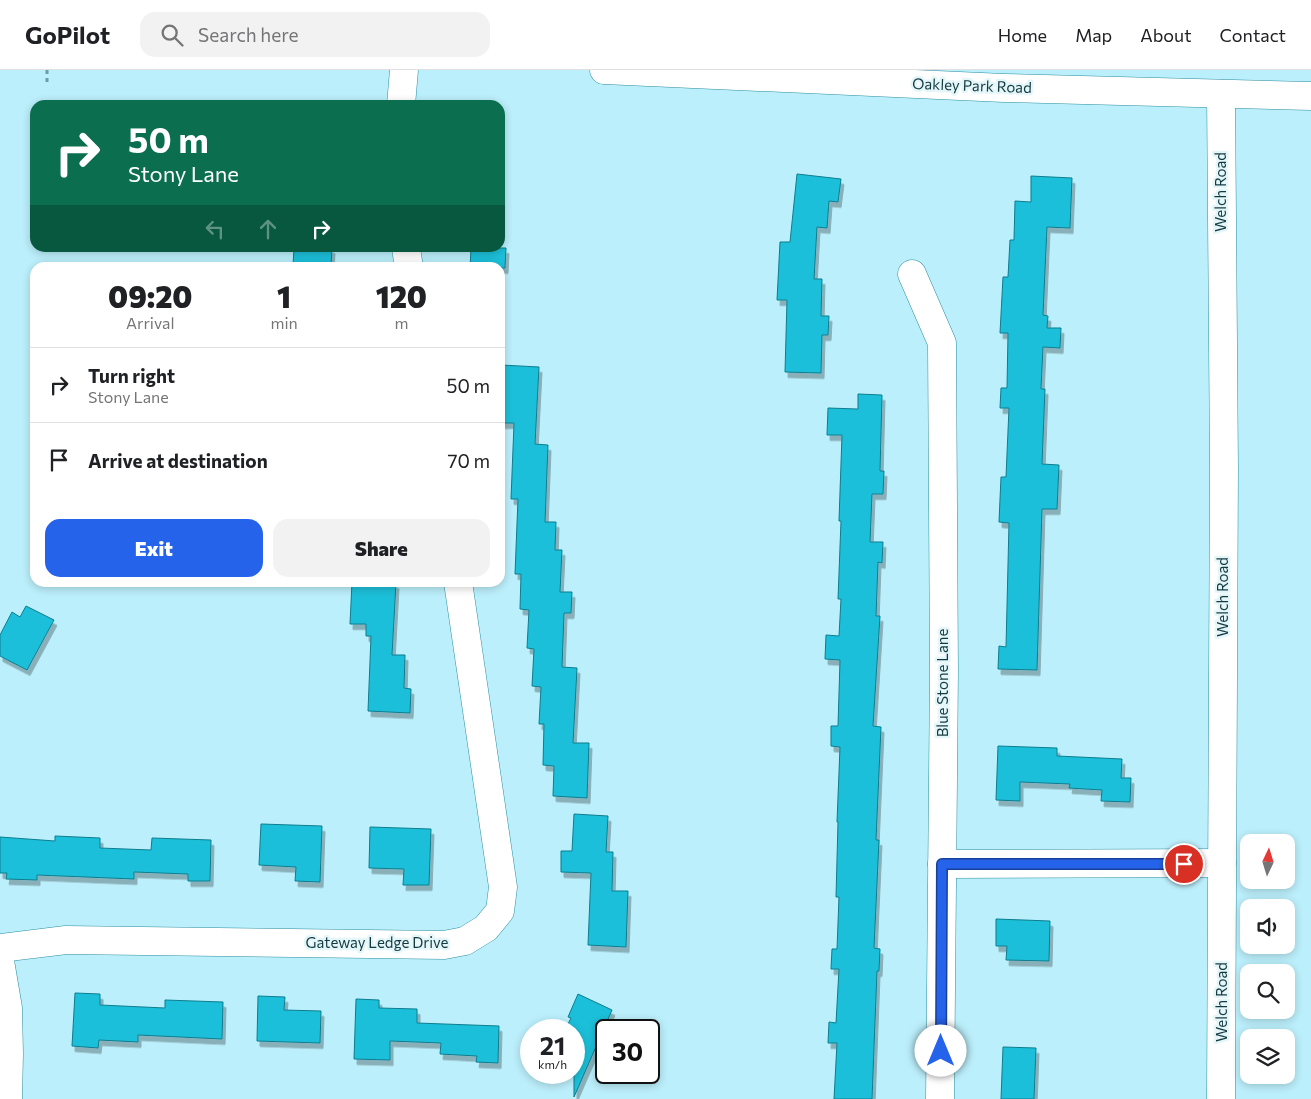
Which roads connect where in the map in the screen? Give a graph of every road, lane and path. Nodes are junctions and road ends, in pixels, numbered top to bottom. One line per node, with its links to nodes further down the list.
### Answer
1 (47, 70): 6 (path)
2 (404, 70): 9 (street)
3 (604, 70): 4 (street, Oakley Park Road)
4 (768, 74): 5 (street, Oakley Park Road)
5 (1004, 79): 7 (street, Oakley Park Road)
6 (47, 85)
7 (1221, 94): 8 (street, Oakley Park Road); 12 (street, Welch Road)
8 (1311, 96)
9 (401, 100)
10 (912, 274): 13 (street, Blue Stone Lane)
11 (459, 587): 14 (street, Gateway Ledge Drive)
12 (1222, 863): 13 (street); 18 (street, Welch Road)
13 (942, 864): 17 (street, Blue Stone Lane)
14 (0, 948)
15 (0, 961): 16 (street)
16 (8, 1099)
17 (940, 1099)
18 (1221, 1099)

